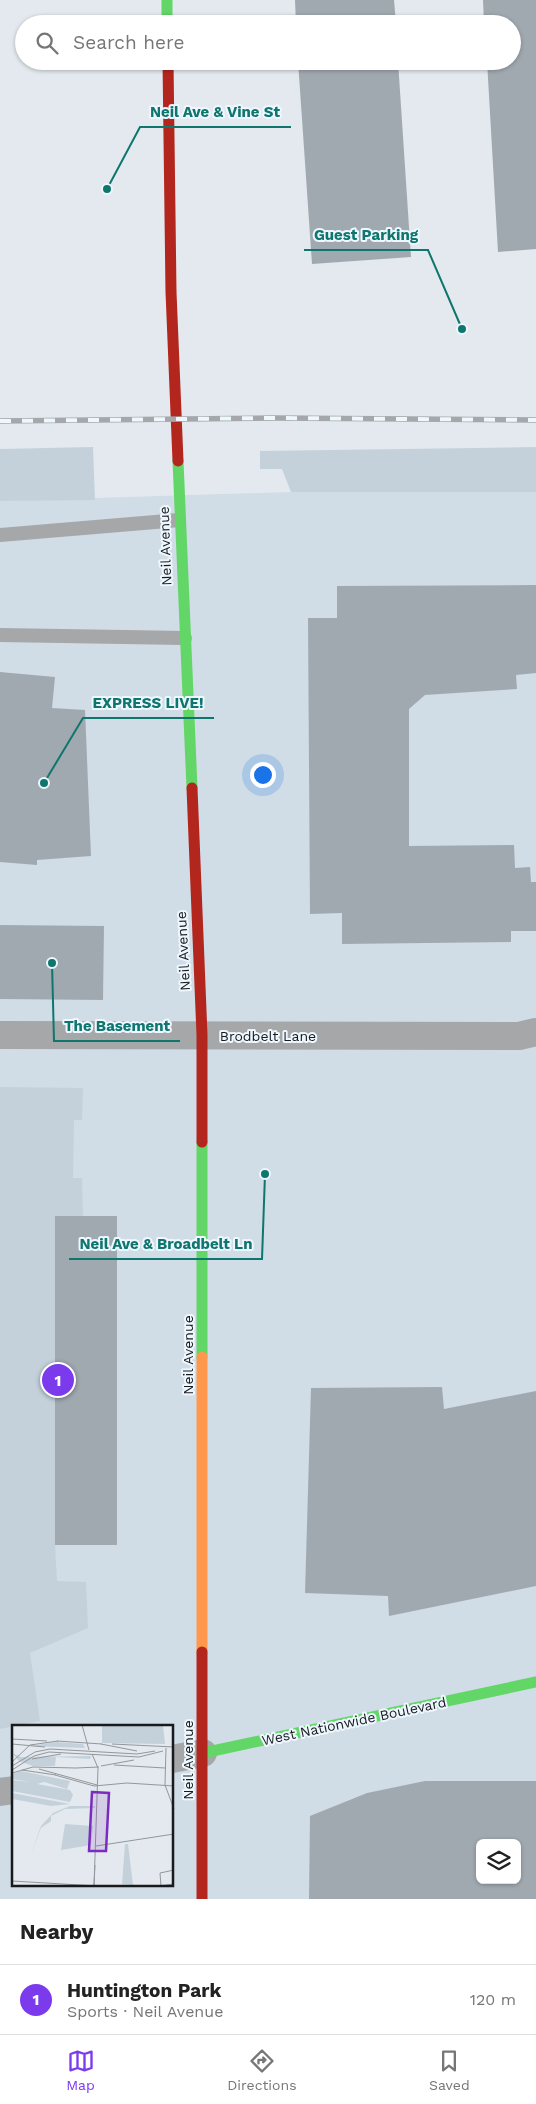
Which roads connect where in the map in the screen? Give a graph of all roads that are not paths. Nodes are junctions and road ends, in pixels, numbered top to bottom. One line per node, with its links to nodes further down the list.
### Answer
1 (167, 0): 2 (street)
2 (167, 15)
3 (168, 70): 4 (street, Neil Avenue)
4 (179, 520): 5 (lane); 7 (street, Neil Avenue)
5 (0, 535)
6 (0, 635): 7 (lane)
7 (184, 638): 9 (street, Neil Avenue)
8 (536, 1032): 9 (street, Brodbelt Lane)
9 (202, 1035): 10 (street, Brodbelt Lane); 12 (street, Neil Avenue)
10 (0, 1036)
11 (536, 1682): 12 (street, West Nationwide Boulevard)
12 (203, 1753): 13 (street, West Nationwide Boulevard); 14 (street, Neil Avenue)
13 (174, 1759)
14 (202, 1899)

